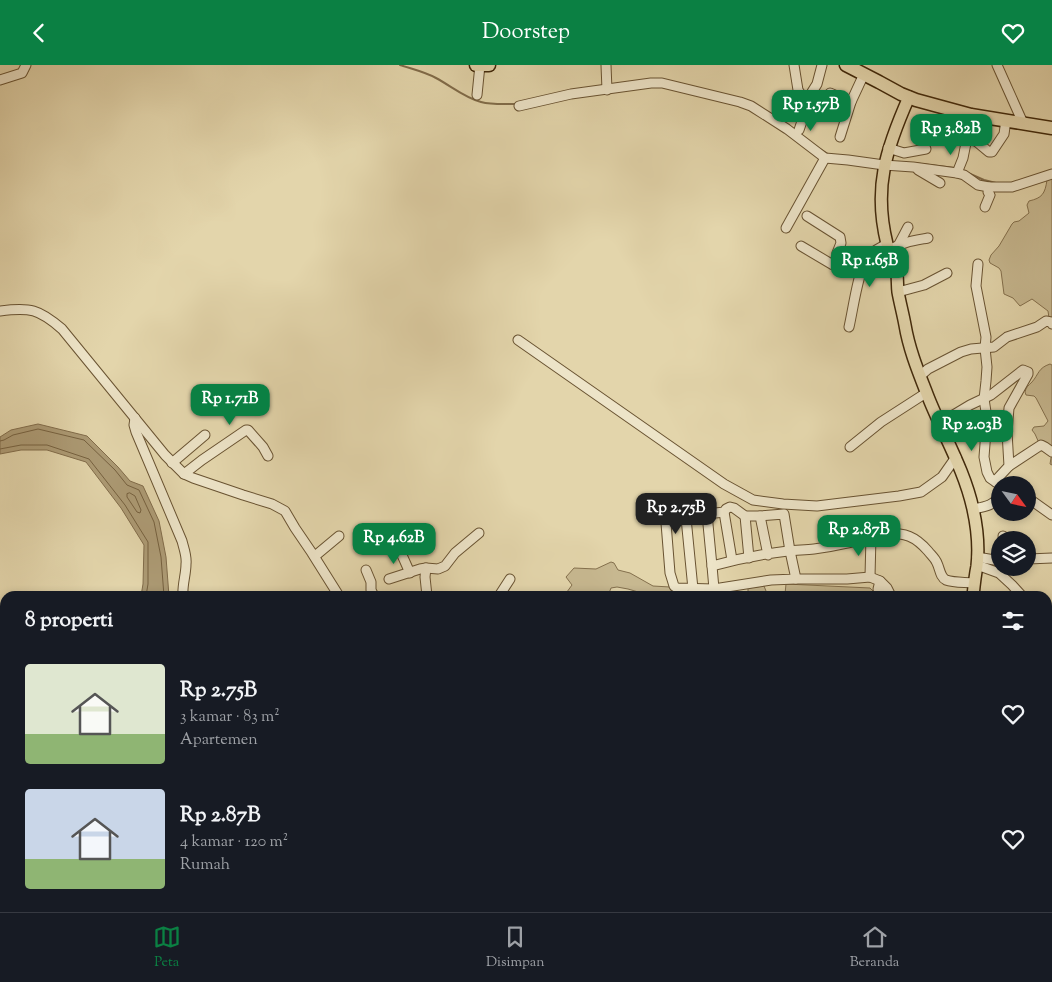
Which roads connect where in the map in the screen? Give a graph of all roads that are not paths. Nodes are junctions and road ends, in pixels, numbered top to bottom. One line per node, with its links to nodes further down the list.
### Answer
1 (26, 65): 11 (street)
2 (476, 65): 3 (highway)
3 (480, 65): 4 (highway); 14 (street)
4 (489, 65)
5 (606, 65): 12 (street)
6 (794, 65): 17 (street)
7 (822, 65): 17 (street)
8 (846, 65): 10 (highway)
9 (997, 65): 20 (street)
10 (864, 74): 15 (highway); 16 (street)
11 (0, 79)
12 (607, 89): 18 (street); 27 (street)
13 (830, 93): 16 (street)
14 (478, 95)
15 (908, 97): 19 (highway); 28 (main road)
16 (851, 102): 24 (street)
17 (808, 105): 22 (street)
18 (519, 106)
19 (1006, 120): 20 (highway); 25 (street)
20 (1023, 123): 21 (highway)
21 (1052, 128)
22 (799, 129)
23 (950, 134): 25 (street)
24 (840, 137)
25 (967, 138): 30 (street)
26 (926, 149): 28 (street)
27 (825, 158): 28 (street); 37 (street)
28 (885, 159): 29 (street); 41 (main road)
29 (913, 167): 30 (street); 32 (street)
30 (958, 173): 33 (street)
31 (1052, 174): 33 (street)
32 (940, 183)
33 (989, 187): 34 (street)
34 (985, 207)
35 (807, 217): 42 (street)
36 (908, 227): 39 (street)
37 (786, 228)
38 (928, 238): 39 (street)
39 (899, 244): 41 (street)
40 (801, 246): 44 (street)
41 (888, 247): 45 (street); 48 (main road)
42 (837, 253): 44 (street); 45 (street)
43 (978, 264): 53 (street)
44 (834, 265): 47 (street)
45 (862, 266): 51 (street)
46 (947, 273): 48 (street)
47 (831, 275)
48 (898, 291): 54 (main road)
49 (0, 311): 57 (street)
50 (1052, 324): 53 (street)
51 (849, 327)
52 (518, 340): 63 (street)
53 (984, 348): 54 (street); 56 (street)
54 (920, 376): 55 (main road)
55 (926, 393): 58 (main road); 60 (street)
56 (984, 399): 58 (street); 65 (street); 68 (street)
57 (136, 418): 64 (street); 103 (street)
58 (940, 423): 63 (main road)
59 (205, 435): 64 (street)
60 (850, 447)
61 (1052, 452): 65 (street)
62 (268, 456): 66 (street)
63 (956, 457): 71 (main road)
64 (172, 463): 66 (street)
65 (1009, 466): 67 (street)
66 (184, 474): 84 (street)
67 (1000, 476)
68 (991, 479)
69 (1036, 503): 74 (street)
70 (991, 504): 71 (street)
71 (973, 509): 89 (main road)
72 (724, 512): 73 (street); 75 (street); 88 (street)
73 (707, 514): 77 (street); 91 (street)
74 (1052, 515)
75 (745, 516): 76 (street); 85 (street)
76 (760, 516): 82 (street); 83 (street)
77 (686, 518): 101 (street); 101 (street)
78 (479, 533): 92 (street)
79 (339, 536): 84 (street)
80 (871, 537): 82 (street); 95 (street); 100 (street)
81 (398, 546): 94 (street)
82 (790, 551): 83 (street); 98 (street)
83 (768, 555): 85 (street)
84 (315, 556): 104 (street)
85 (749, 558): 88 (street)
86 (1036, 559): 87 (street)
87 (1052, 559)
88 (732, 560): 91 (street)
89 (977, 561): 90 (street); 100 (main road); 111 (street)
90 (991, 561)
91 (712, 566): 102 (street)
92 (426, 568): 94 (street); 106 (street)
93 (366, 571): 105 (street)
94 (410, 573): 96 (street)
95 (870, 577): 98 (street); 99 (street)
96 (389, 579)
97 (510, 579): 107 (street)
98 (796, 579): 102 (street)
99 (880, 581): 108 (street); 109 (street)
100 (974, 583): 110 (main road)
101 (693, 589): 102 (street)
102 (714, 589)
103 (183, 591)
104 (336, 591)
105 (371, 591)
106 (426, 591)
107 (502, 591)
108 (879, 591)
109 (888, 591)
110 (973, 591)
111 (1017, 591)

